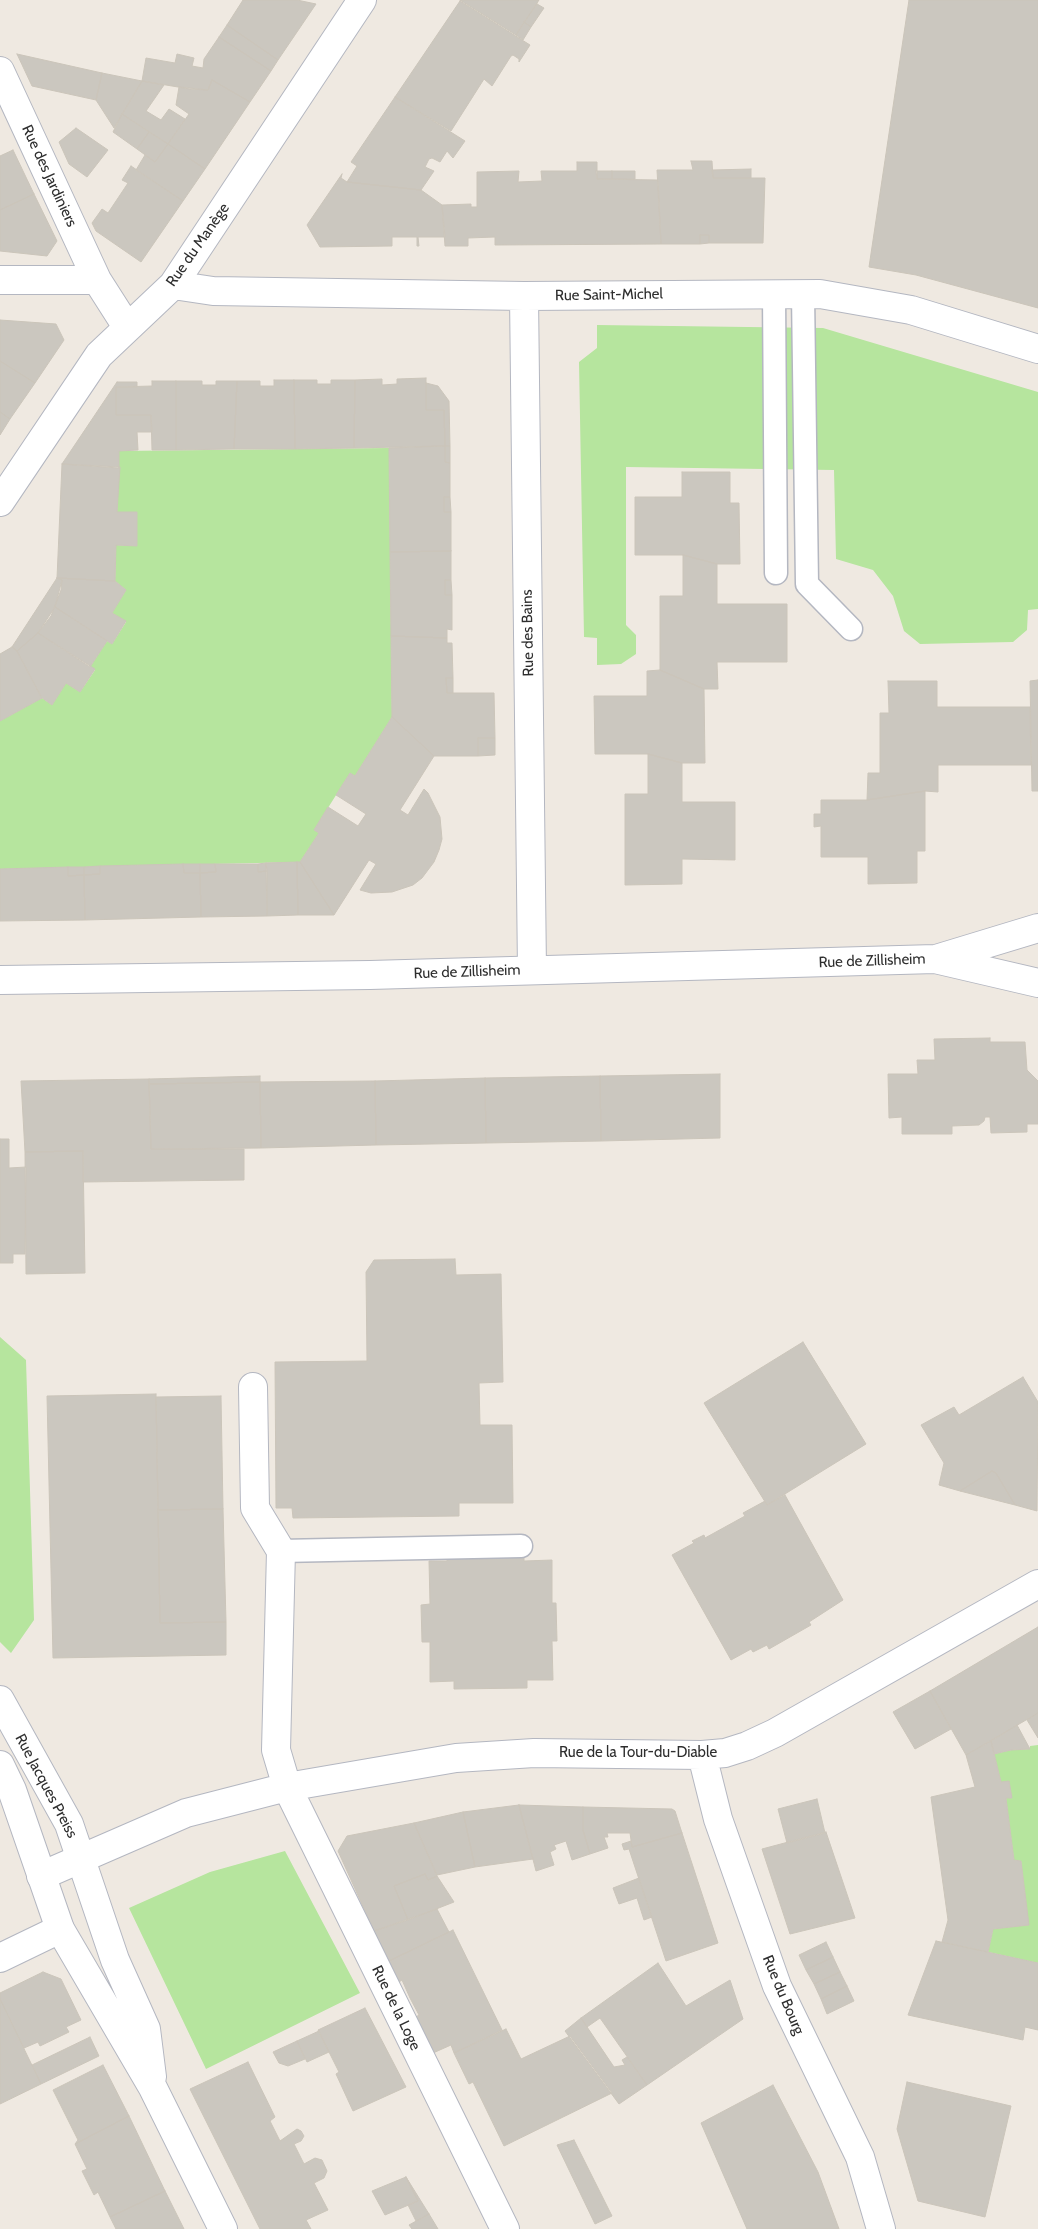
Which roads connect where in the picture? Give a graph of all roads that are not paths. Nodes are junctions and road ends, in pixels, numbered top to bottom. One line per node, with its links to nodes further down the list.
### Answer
1 (362, 0): 5 (street, Rue du Manège)
2 (0, 71): 4 (street, Rue des Jardiniers)
3 (0, 280): 4 (street)
4 (97, 280): 9 (street, Rue des Jardiniers)
5 (173, 284): 8 (street, Rue Saint-Michel); 9 (street, Rue du Manège)
6 (774, 293): 7 (street, Rue Saint-Michel); 8 (street, Rue Saint-Michel); 12 (lane)
7 (803, 294): 10 (street, Rue Saint-Michel); 13 (lane)
8 (524, 296): 16 (street, Rue des Bains)
9 (127, 328): 11 (street, Rue du Manège)
10 (1038, 349)
11 (0, 502)
12 (776, 573)
13 (851, 629)
14 (1038, 928): 15 (street, Rue de Zillisheim)
15 (935, 959): 16 (street, Rue de Zillisheim); 18 (street, Rue de Zillisheim)
16 (532, 970): 17 (street, Rue de Zillisheim)
17 (0, 980)
18 (1038, 983)
19 (253, 1387): 21 (street)
20 (521, 1546): 21 (lane)
21 (281, 1551): 26 (street)
22 (1038, 1584): 24 (street, Rue de la Tour-du-Diable)
23 (0, 1700): 27 (street, Rue Jacques Preiss)
24 (702, 1755): 26 (street, Rue de la Tour-du-Diable); 35 (street, Rue du Bourg)
25 (0, 1765): 28 (street, Rue Jacques Preiss)
26 (287, 1787): 27 (street, Rue de la Tour-du-Diable); 34 (street, Rue de la Loge)
27 (82, 1858): 28 (street, Rue de la Tour-du-Diable); 31 (street, Rue Jacques Preiss)
28 (41, 1876): 29 (street, Rue Jacques Preiss)
29 (60, 1929): 30 (street); 31 (street, Rue Jacques Preiss); 32 (street, Rue Jacques Preiss)
30 (0, 1958)
31 (116, 1960): 32 (street, Rue Jacques Preiss)
32 (153, 2088): 33 (street, Rue Jacques Preiss)
33 (223, 2229)
34 (505, 2229)
35 (881, 2229)

